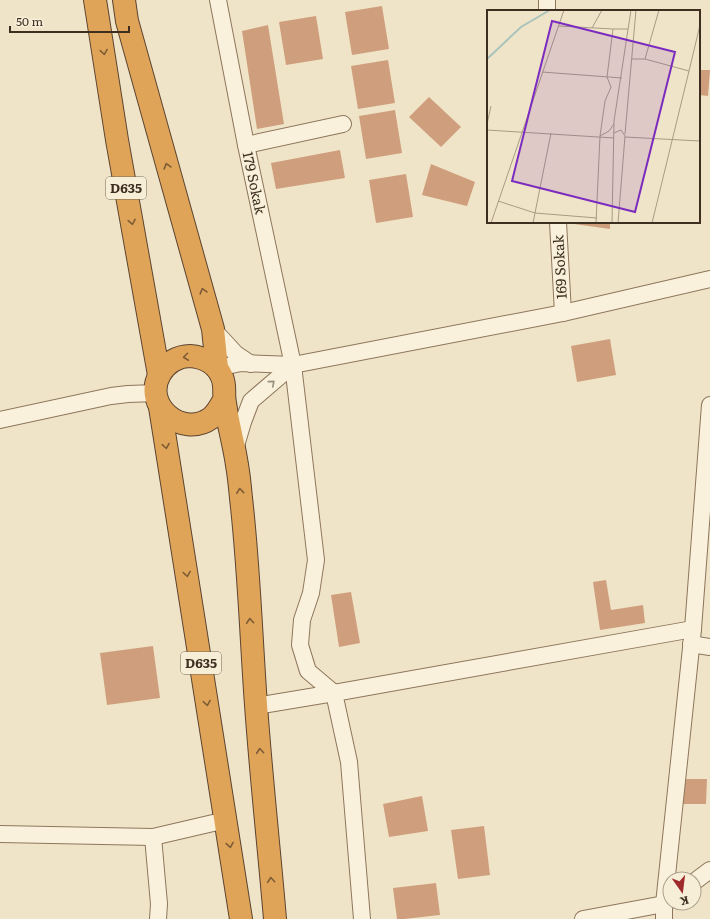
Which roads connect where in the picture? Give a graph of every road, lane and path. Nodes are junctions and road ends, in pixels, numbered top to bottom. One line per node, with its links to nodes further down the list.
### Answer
1 (95, 0): 13 (highway, D635, one-way to 13)
2 (124, 0): 9 (highway, one-way to 2)
3 (218, 0): 5 (street, 179 Sokak)
4 (343, 124): 5 (street)
5 (246, 145): 11 (street, 179 Sokak)
6 (558, 223): 8 (street, 169 Sokak)
7 (710, 279): 8 (street)
8 (563, 313): 11 (street)
9 (213, 329): 10 (street); 12 (highway)
10 (251, 364): 11 (street); 12 (street)
11 (293, 365): 15 (street, one-way to 11); 21 (street, 179 Sokak)
12 (217, 368): 13 (highway, one-way to 13); 14 (highway)
13 (159, 392): 14 (highway); 17 (street); 23 (highway, D635, one-way to 23)
14 (224, 400): 15 (street); 18 (highway)
15 (251, 401): 18 (street)
16 (710, 405): 19 (street)
17 (0, 420)
18 (235, 452): 22 (highway, one-way to 18)
19 (692, 637): 20 (street); 21 (street); 26 (street)
20 (710, 647)
21 (334, 693): 22 (street); 31 (street)
22 (256, 706): 30 (highway, one-way to 22)
23 (226, 820): 25 (street); 29 (highway, D635, one-way to 29)
24 (0, 834): 25 (street)
25 (153, 837): 28 (street)
26 (670, 871)
27 (662, 909): 32 (street)
28 (158, 919)
29 (241, 919)
30 (275, 919)
31 (362, 919)
32 (583, 919)

